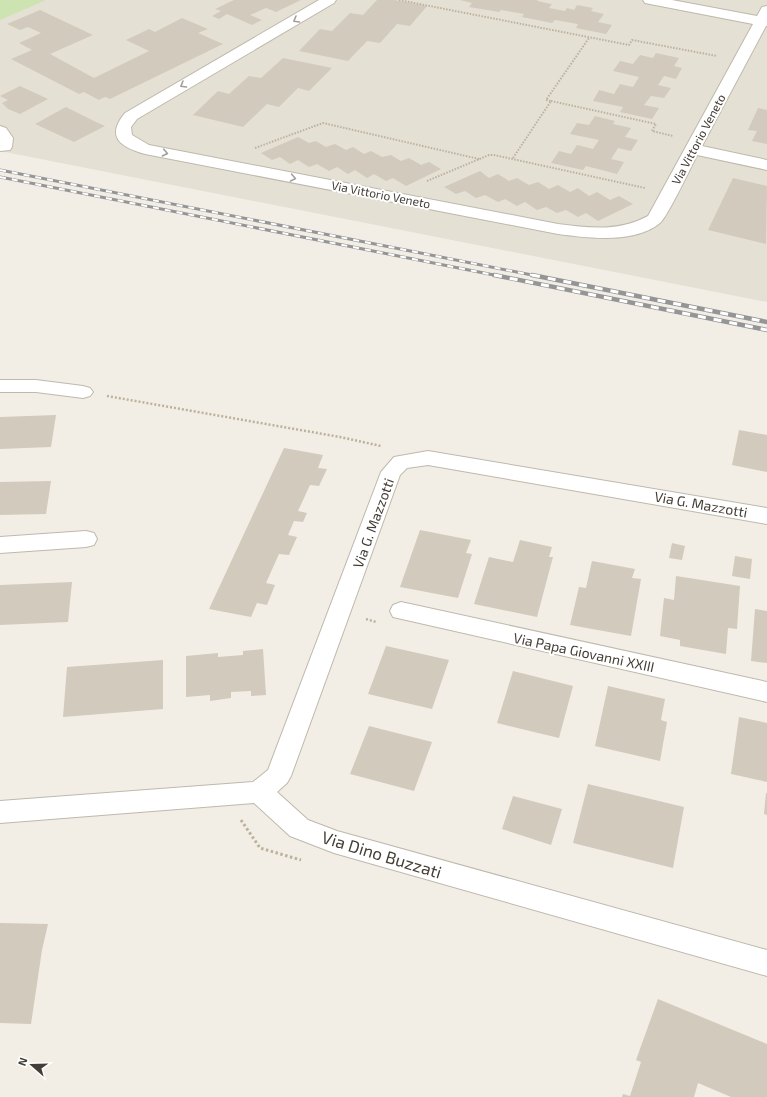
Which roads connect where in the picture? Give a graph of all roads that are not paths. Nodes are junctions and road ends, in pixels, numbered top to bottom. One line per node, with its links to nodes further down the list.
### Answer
1 (329, 0): 5 (street, Via Vittorio Veneto, one-way to 5)
2 (650, 0): 3 (street)
3 (765, 18): 5 (street, Via Vittorio Veneto)
4 (0, 130): 6 (street)
5 (694, 145): 7 (street)
6 (4, 147)
7 (767, 165)
8 (0, 386): 9 (street)
9 (82, 392)
10 (767, 516): 15 (street, Via G. Mazzotti)
11 (86, 539): 12 (street)
12 (0, 545)
13 (401, 611): 14 (street, Via Papa Giovanni XXIII)
14 (767, 692)
15 (259, 792): 16 (street); 17 (street, Via Dino Buzzati)
16 (0, 812)
17 (767, 963)

